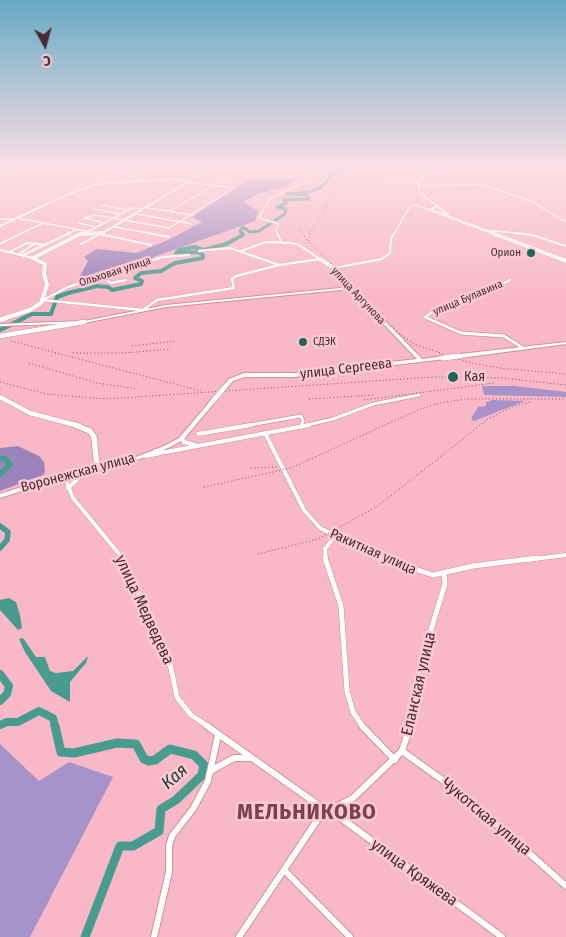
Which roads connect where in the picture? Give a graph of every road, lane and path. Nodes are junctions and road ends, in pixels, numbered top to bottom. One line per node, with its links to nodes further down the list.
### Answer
1 (34, 210): 16 (street)
2 (98, 210): 13 (street)
3 (129, 210): 13 (street)
4 (144, 210): 14 (street)
5 (160, 210): 12 (street)
6 (200, 210): 15 (street)
7 (263, 210): 38 (street, bridge)
8 (407, 210): 58 (street)
9 (431, 210): 18 (street)
10 (442, 210): 18 (street)
11 (546, 210): 22 (street)
12 (170, 211): 15 (street)
13 (122, 214): 17 (street)
14 (137, 214): 20 (street); 21 (street)
15 (192, 215): 21 (street)
16 (16, 218): 19 (street); 23 (street); 27 (street)
17 (112, 218): 20 (street); 24 (street); 24 (street)
18 (452, 218): 31 (street)
19 (0, 219)
20 (126, 220): 21 (street); 29 (street)
21 (180, 222): 26 (street)
22 (566, 222)
23 (43, 223): 30 (street); 39 (street)
24 (105, 223): 28 (street)
25 (78, 224): 28 (street)
26 (192, 224)
27 (0, 226)
28 (97, 227): 32 (street)
29 (114, 227): 33 (street); 35 (street)
30 (76, 230): 32 (street); 34 (street)
31 (484, 230): 43 (street); 56 (street)
32 (86, 232): 33 (street); 36 (street)
33 (99, 234): 40 (street); 42 (street)
34 (64, 236): 36 (street); 41 (street)
35 (170, 237)
36 (72, 238): 47 (street)
37 (36, 243): 41 (street); 46 (street); 51 (street)
38 (282, 243): 50 (street, улица Аргунова); 55 (street, улица Аргунова)
39 (0, 244)
40 (81, 244)
41 (46, 245): 44 (street)
42 (151, 245)
43 (566, 246)
44 (39, 249): 47 (street); 48 (street)
45 (0, 250): 51 (street)
46 (25, 250): 48 (street); 52 (street)
47 (47, 250): 54 (street)
48 (32, 251): 52 (street)
49 (199, 251): 50 (street)
50 (241, 251): 57 (street)
51 (8, 252): 52 (street)
52 (21, 255): 54 (street)
53 (189, 255): 59 (street, Ольховая улица)
54 (34, 258): 64 (street)
55 (320, 259): 57 (street); 58 (street, улица Аргунова)
56 (566, 260)
57 (279, 265): 68 (street)
58 (334, 268): 62 (street, улица Аргунова)
59 (101, 277): 60 (street); 64 (street, Ольховая улица)
60 (126, 280)
61 (510, 280): 69 (street, улица Булавина)
62 (351, 288): 63 (main road); 76 (main road, улица Аргунова)
63 (326, 291): 67 (main road); 67 (main road)
64 (43, 300): 65 (street, Ольховая улица); 70 (street)
65 (53, 300): 66 (street, Ольховая улица)
66 (60, 301): 68 (street, Ольховая улица)
67 (160, 308): 68 (main road)
68 (142, 310): 72 (main road)
69 (425, 317): 75 (street)
70 (0, 320)
71 (0, 325): 72 (main road)
72 (50, 325): 73 (street)
73 (0, 336)
74 (566, 343): 75 (main road, улица Сергеева)
75 (523, 348): 76 (main road, улица Сергеева, bridge)
76 (420, 360): 82 (main road, улица Сергеева, bridge)
77 (420, 395): 79 (street, Воронежская улица)
78 (0, 397): 87 (street)
79 (301, 427): 80 (street, Воронежская улица); 81 (street)
80 (265, 433): 83 (street, Воронежская улица); 93 (street, Ракитная улица)
81 (198, 434)
82 (182, 438): 83 (street); 84 (main road, улица Сергеева)
83 (200, 445): 85 (street, Воронежская улица)
84 (156, 451): 85 (street, Воронежская улица); 86 (main road, Воронежская улица); 87 (main road, Воронежская улица)
85 (166, 452): 86 (street)
86 (138, 458): 87 (main road, Воронежская улица)
87 (96, 466): 88 (main road, Воронежская улица); 89 (main road, Воронежская улица)
88 (88, 469): 89 (main road, Воронежская улица); 90 (street)
89 (63, 474): 90 (street, улица Медведева); 91 (main road, Воронежская улица); 92 (main road, Воронежская улица)
90 (68, 488): 96 (street, улица Медведева)
91 (0, 492)
92 (0, 496)
93 (335, 536): 95 (street, Ракитная улица); 99 (street)
94 (566, 555): 95 (street, Ракитная улица)
95 (444, 574): 97 (street, Еланская улица)
96 (218, 734): 98 (street, улица Медведева); 100 (street)
97 (402, 751): 99 (street, Еланская улица); 103 (street, Чукотская улица)
98 (252, 758): 100 (street); 101 (street, улица Медведева)
99 (395, 760): 101 (street, Еланская улица)
100 (212, 770): 104 (street)
101 (326, 807): 102 (street); 107 (street, улица Кряжева)
102 (284, 870): 105 (street); 106 (street)
103 (566, 886)
104 (154, 937)
105 (239, 937)
106 (350, 937)
107 (502, 937)

